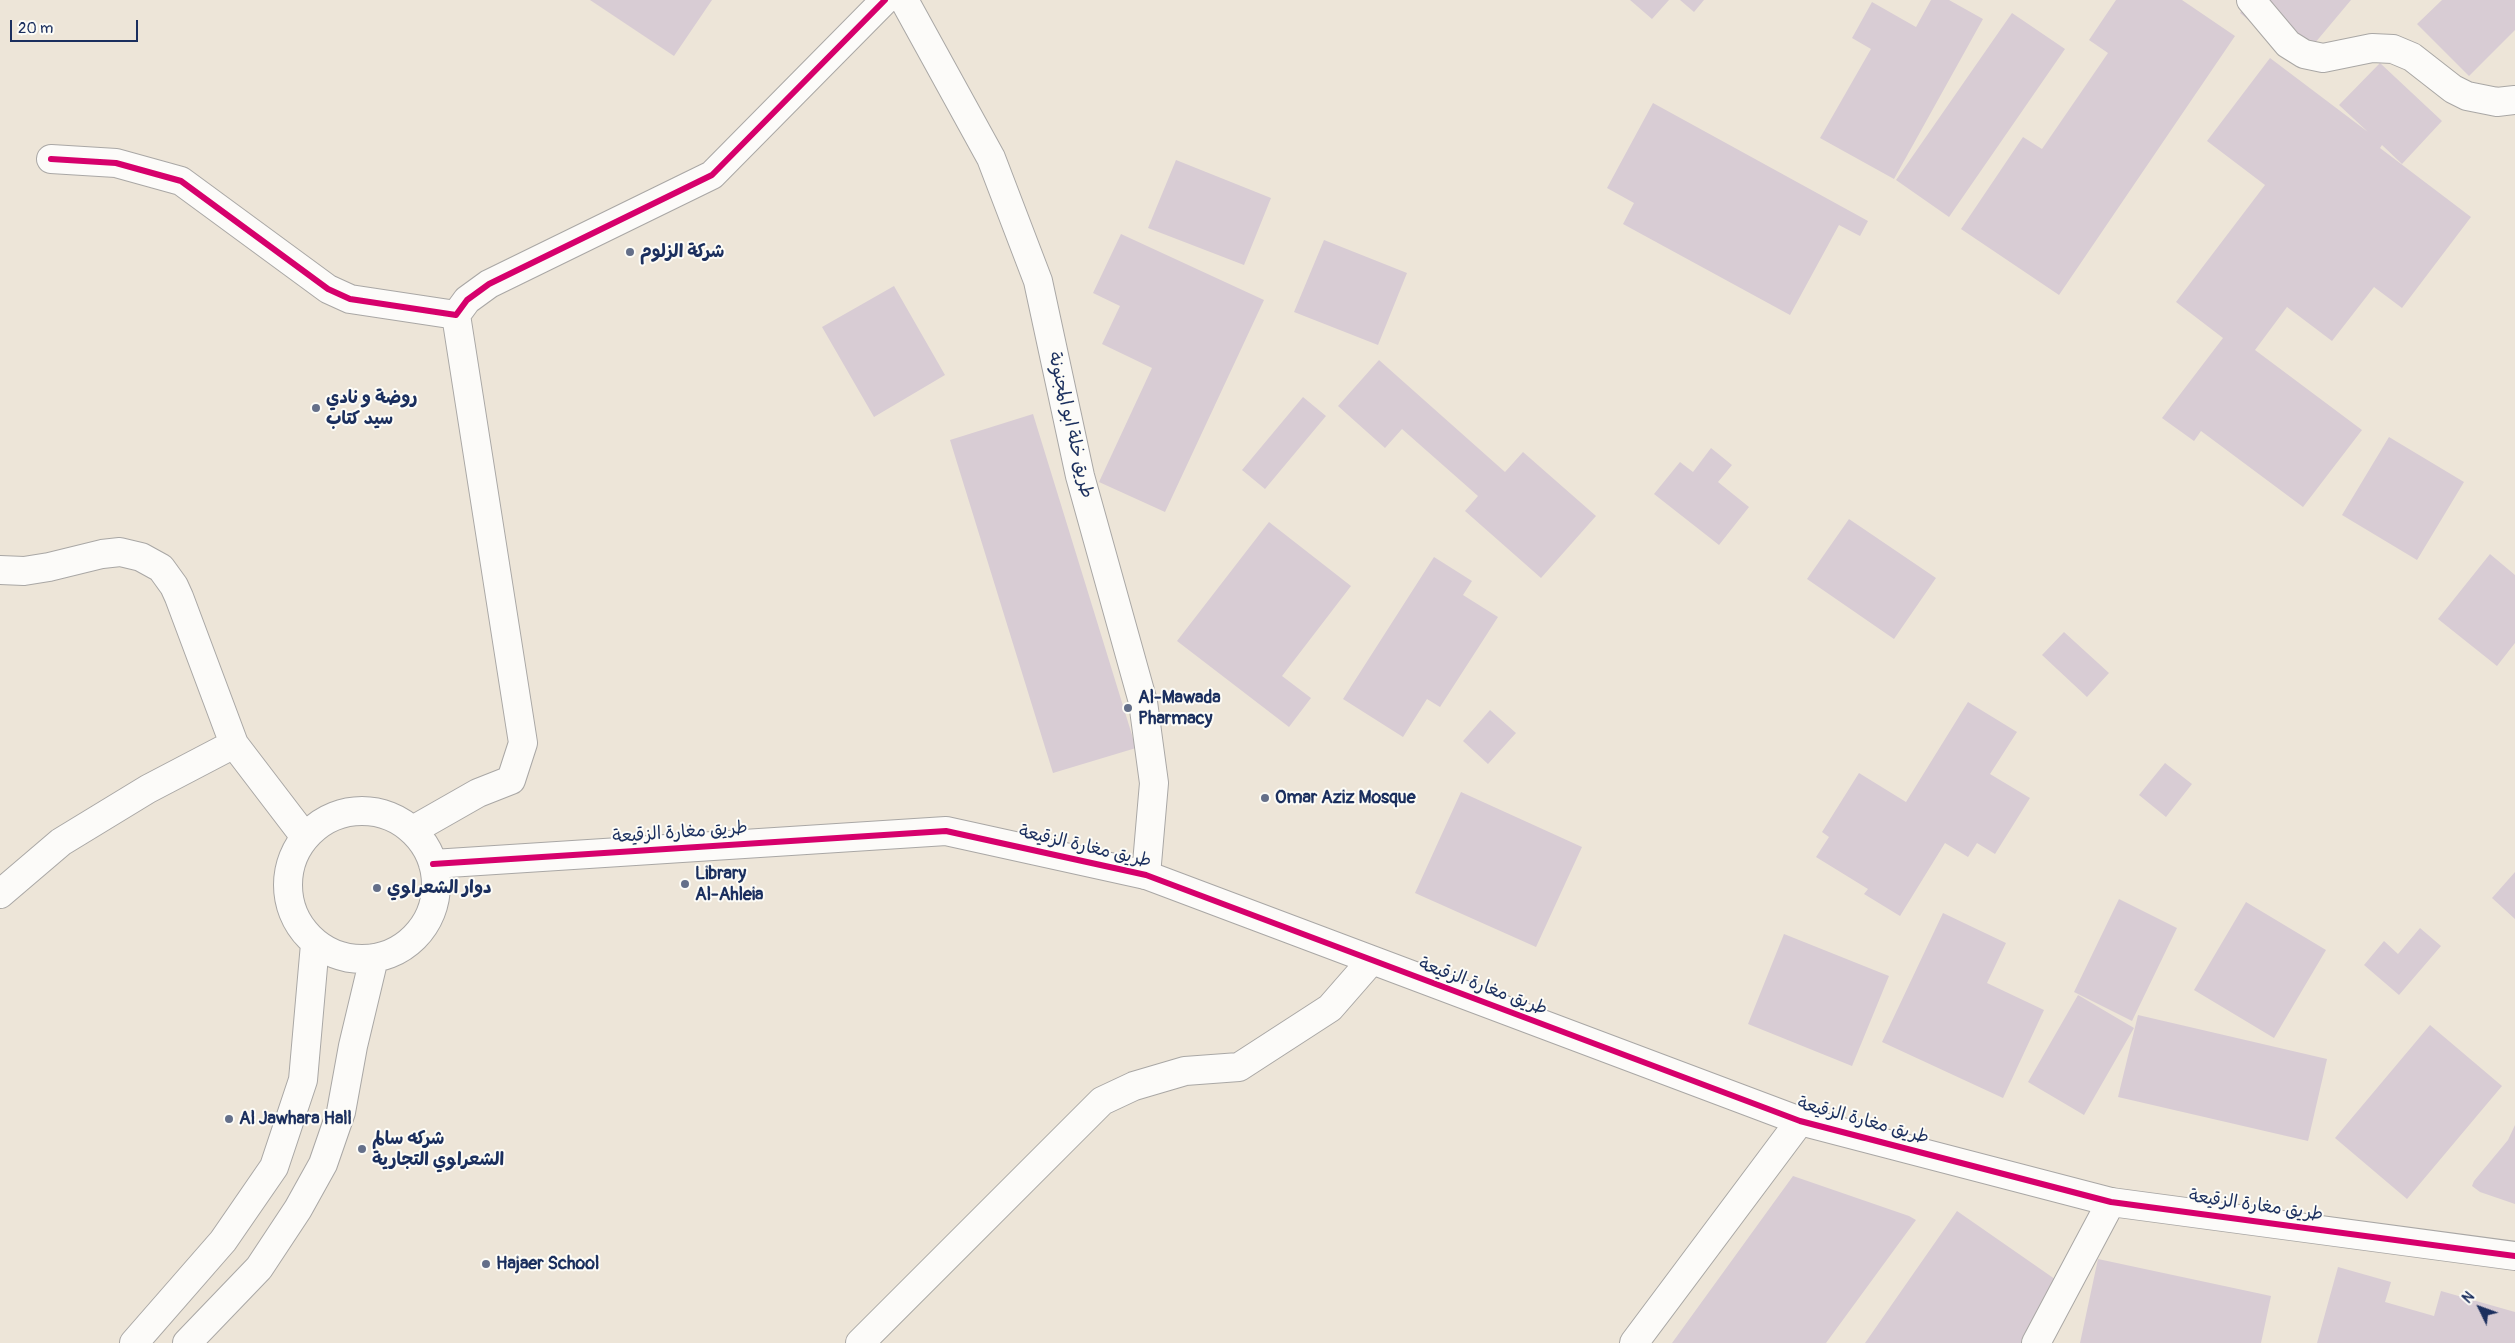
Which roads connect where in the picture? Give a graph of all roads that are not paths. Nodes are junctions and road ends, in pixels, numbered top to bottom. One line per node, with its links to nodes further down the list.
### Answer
1 (885, 0): 6 (street)
2 (904, 0): 12 (street, طريق خلة ابو المجنونة)
3 (2250, 0): 4 (street)
4 (2515, 100)
5 (51, 159): 6 (street)
6 (456, 315): 9 (street)
7 (0, 570): 8 (street)
8 (234, 744): 10 (street); 13 (street)
9 (413, 830): 10 (street); 11 (street)
10 (305, 837): 14 (street)
11 (433, 864): 12 (street, طريق مغارة الزقيعة); 15 (street)
12 (1146, 875): 16 (street, طريق مغارة الزقيعة)
13 (0, 894)
14 (315, 944): 15 (street); 20 (street)
15 (374, 958): 21 (street)
16 (1371, 961): 17 (street, طريق مغارة الزقيعة); 22 (street)
17 (1800, 1121): 18 (street, طريق مغارة الزقيعة); 23 (street)
18 (2111, 1202): 19 (street, طريق مغارة الزقيعة); 24 (street)
19 (2515, 1256)
20 (134, 1343)
21 (187, 1343)
22 (860, 1343)
23 (1634, 1343)
24 (2036, 1343)

